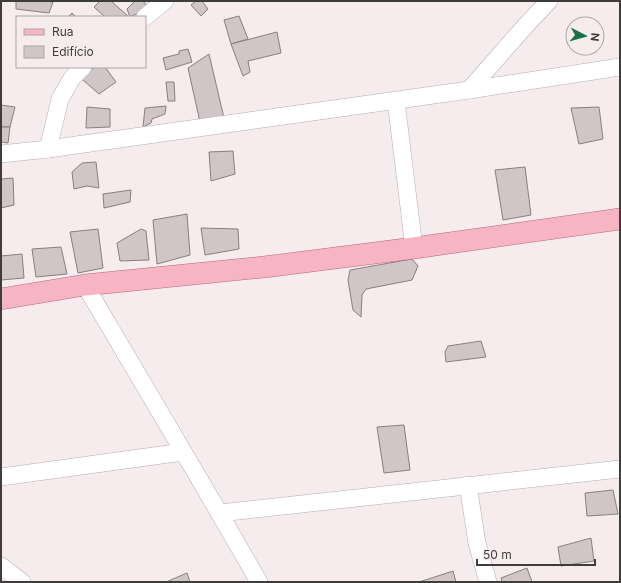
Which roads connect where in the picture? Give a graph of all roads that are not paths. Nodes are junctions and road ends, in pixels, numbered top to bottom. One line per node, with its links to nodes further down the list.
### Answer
1 (165, 1): 3 (street)
2 (549, 1): 6 (street)
3 (146, 16)
4 (620, 67): 6 (street)
5 (82, 68): 8 (street)
6 (469, 90): 7 (street)
7 (396, 100): 8 (street); 11 (street)
8 (48, 149): 9 (street)
9 (1, 154)
10 (620, 219): 11 (main road)
11 (414, 248): 12 (main road)
12 (85, 285): 13 (main road); 14 (street)
13 (1, 299)
14 (183, 452): 16 (street); 18 (street)
15 (620, 469): 17 (street)
16 (1, 477)
17 (468, 485): 18 (street); 22 (street)
18 (220, 513): 21 (street)
19 (1, 566): 20 (street)
20 (22, 582)
21 (259, 582)
22 (488, 582)

